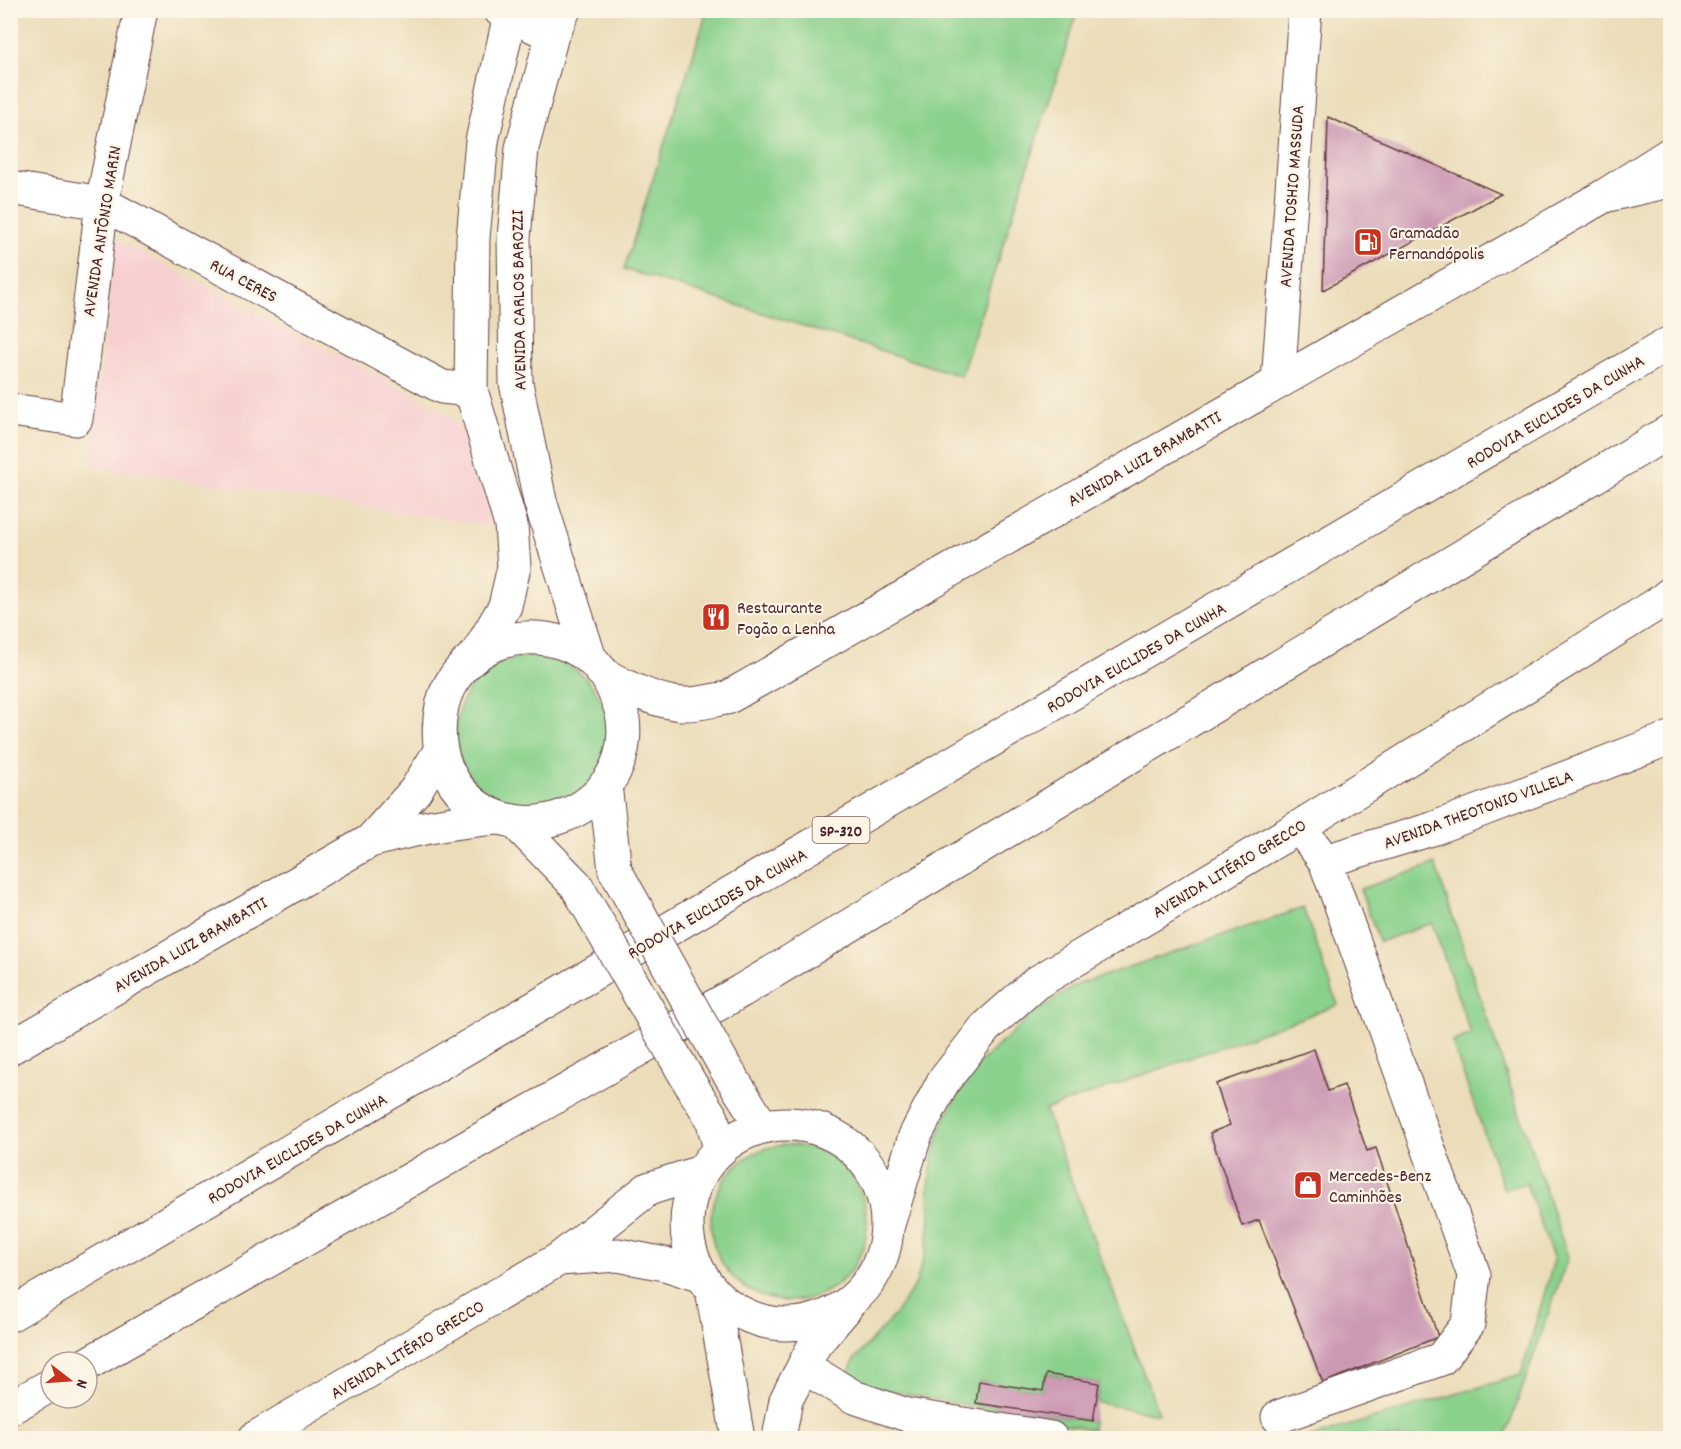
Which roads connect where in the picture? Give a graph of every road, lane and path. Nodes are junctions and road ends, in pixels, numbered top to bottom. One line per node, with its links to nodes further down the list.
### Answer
1 (141, 10): 9 (main road, AVENIDA ANTÔNIO MARIN)
2 (1305, 10): 13 (main road, AVENIDA TOSHIO MASSUDA)
3 (506, 12): 4 (main road); 10 (main road)
4 (558, 23): 11 (main road, AVENIDA CARLOS BAROZZI)
5 (1671, 154): 8 (main road, AVENIDA LUIZ BRAMBATTI)
6 (1671, 181): 8 (main road)
7 (10, 188): 9 (main road, RUA CERES)
8 (1604, 196): 13 (main road, AVENIDA LUIZ BRAMBATTI)
9 (102, 203): 15 (main road, RUA CERES); 16 (main road, AVENIDA ANTÔNIO MARIN)
10 (473, 238): 11 (main road); 15 (main road)
11 (514, 238): 14 (main road, AVENIDA CARLOS BAROZZI)
12 (1671, 343): 35 (main road, RODOVIA EUCLIDES DA CUNHA / SP-320)
13 (1278, 382): 20 (main road, AVENIDA LUIZ BRAMBATTI)
14 (516, 383): 15 (main road, RUA CERES); 20 (main road, AVENIDA CARLOS BAROZZI)
15 (471, 390): 19 (main road)
16 (10, 410)
17 (1671, 431): 36 (main road)
18 (1665, 598): 25 (main road, AVENIDA LITÉRIO GRECCO)
19 (477, 654): 20 (main road); 22 (main road)
20 (599, 668): 23 (main road)
21 (1671, 738): 27 (main road, AVENIDA THEOTONIO VILLELA)
22 (440, 751): 24 (main road); 26 (main road, AVENIDA LUIZ BRAMBATTI)
23 (605, 785): 24 (main road); 29 (main road, bridge)
24 (507, 820): 26 (main road, AVENIDA LUIZ BRAMBATTI); 30 (main road, bridge)
25 (1299, 827): 27 (main road); 31 (main road, AVENIDA LITÉRIO GRECCO)
26 (370, 840): 28 (main road, AVENIDA LUIZ BRAMBATTI)
27 (1325, 861): 40 (main road)
28 (10, 1048)
29 (762, 1126): 30 (main road); 31 (main road)
30 (710, 1160): 32 (main road, AVENIDA LITÉRIO GRECCO); 33 (main road)
31 (887, 1228): 34 (main road)
32 (559, 1259): 33 (main road, AVENIDA LITÉRIO GRECCO); 41 (main road, AVENIDA LITÉRIO GRECCO)
33 (707, 1283): 34 (main road); 42 (main road)
34 (854, 1298): 37 (main road)
35 (10, 1315)
36 (99, 1357)
37 (804, 1367): 43 (main road); 44 (main road)
38 (39, 1392): 39 (main road)
39 (10, 1408)
40 (1278, 1417)
41 (255, 1438)
42 (738, 1438)
43 (779, 1438)
44 (1051, 1438)

